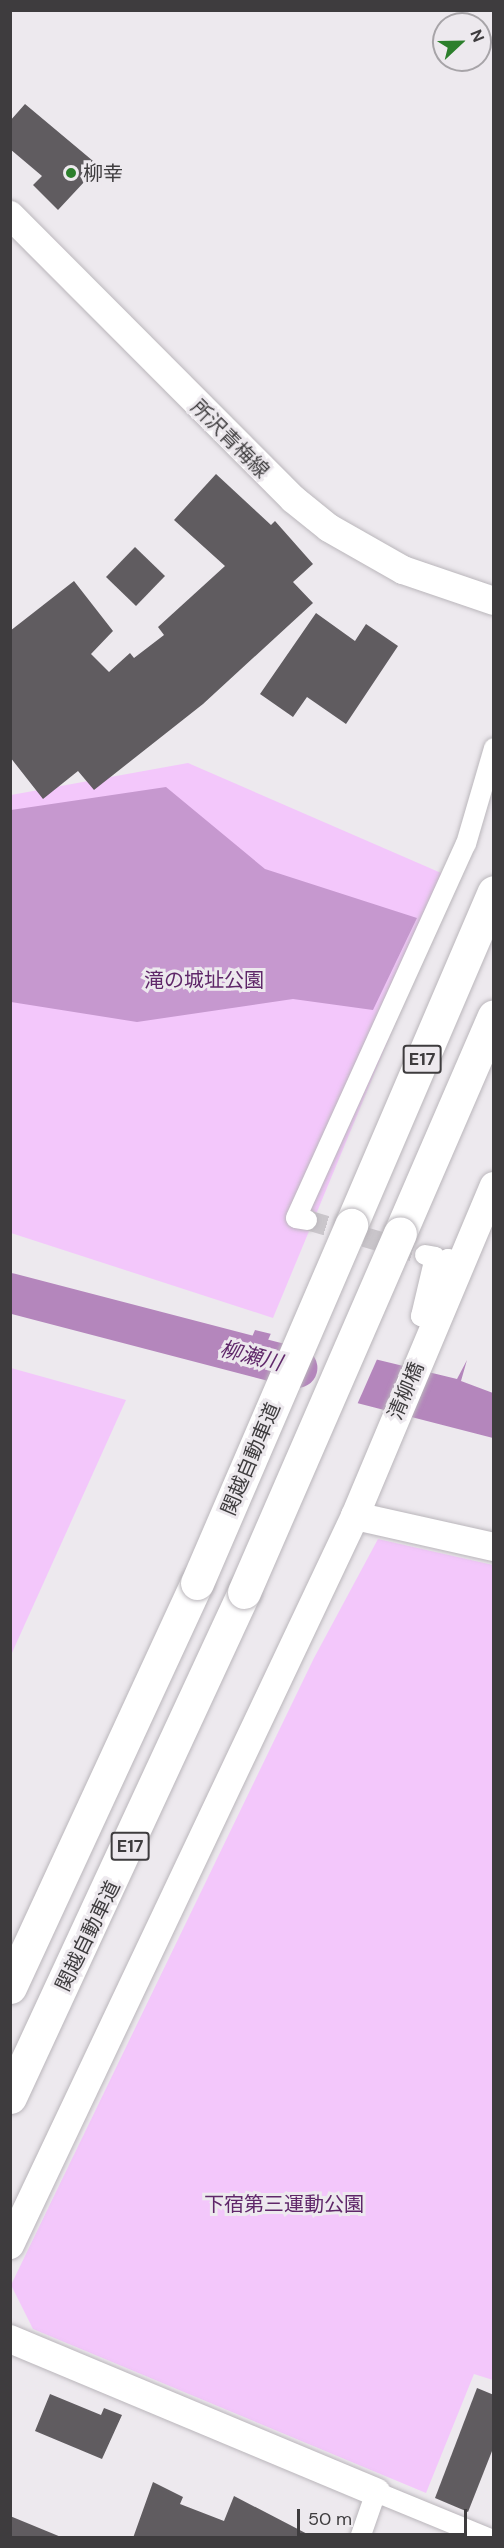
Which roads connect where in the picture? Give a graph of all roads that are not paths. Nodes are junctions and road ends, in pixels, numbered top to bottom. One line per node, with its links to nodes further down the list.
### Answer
1 (10, 215): 2 (street, 所沢青梅線)
2 (494, 601)
3 (494, 748): 7 (street)
4 (494, 892): 12 (highway, 関越自動車道 / E17, bridge)
5 (494, 1016): 13 (highway, 関越自動車道 / E17, bridge)
6 (494, 1186): 9 (street, 清柳橋)
7 (306, 1220)
8 (425, 1255): 9 (street)
9 (466, 1265): 10 (street, 清柳橋)
10 (355, 1516): 11 (street); 14 (street, 清柳橋)
11 (494, 1547)
12 (10, 1987)
13 (10, 2097)
14 (10, 2245)
15 (10, 2339): 16 (street)
16 (376, 2492): 17 (street); 18 (street)
17 (360, 2538)
18 (488, 2538)

